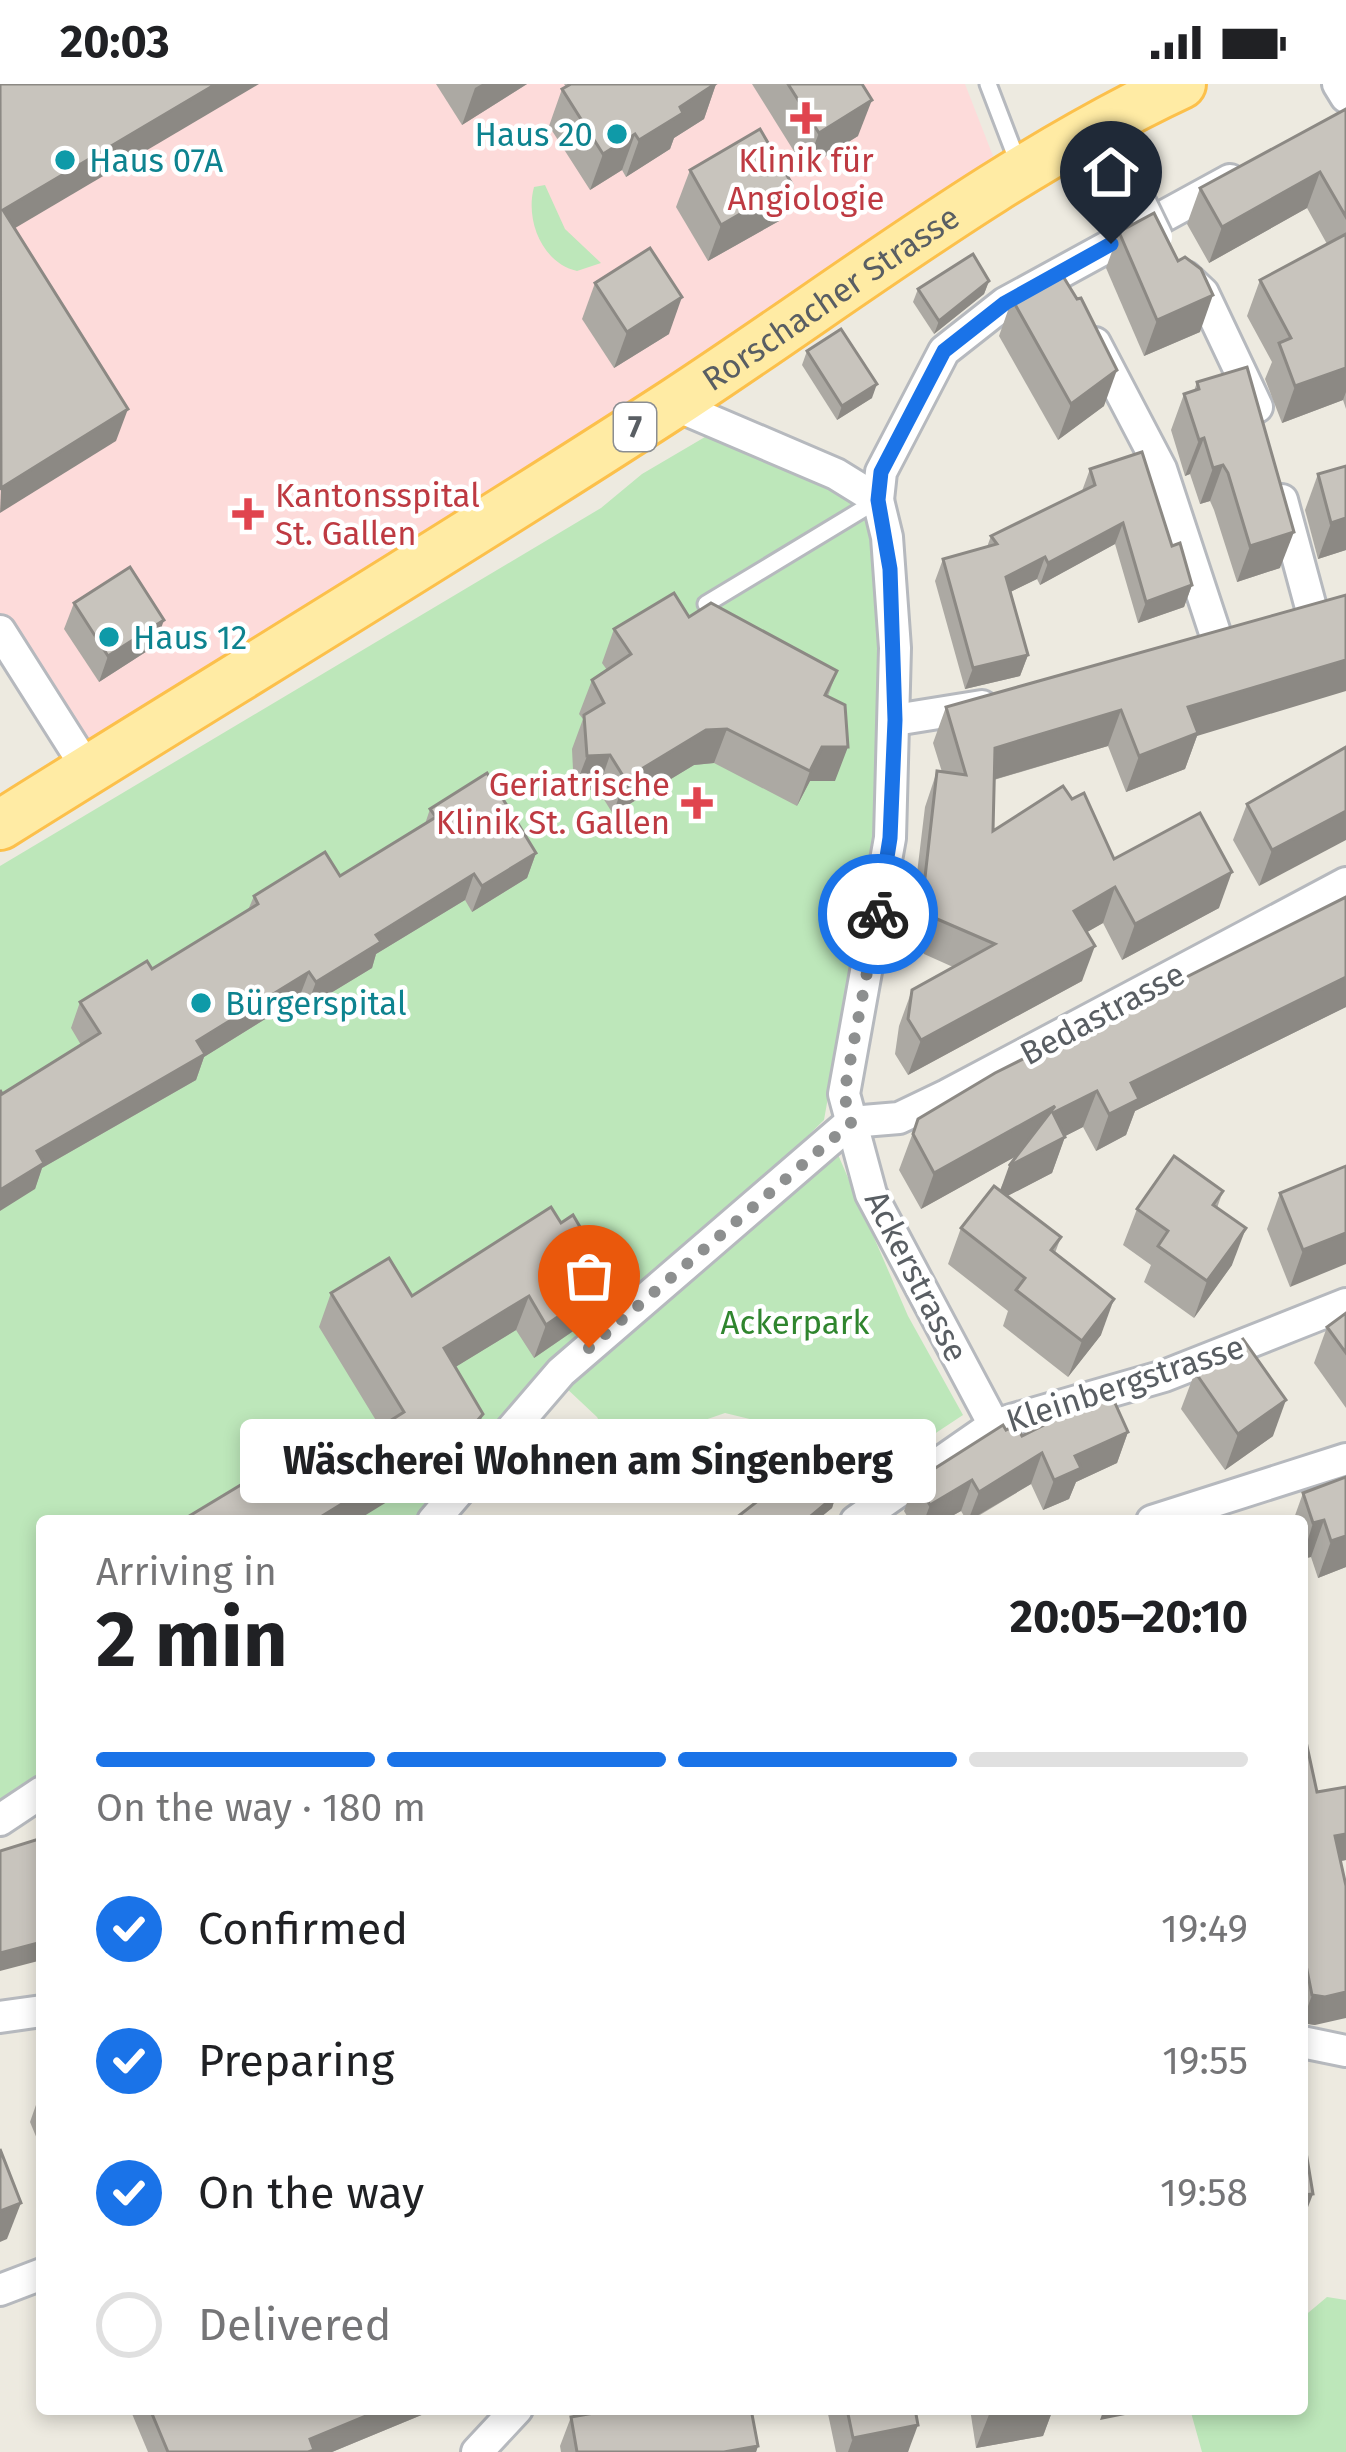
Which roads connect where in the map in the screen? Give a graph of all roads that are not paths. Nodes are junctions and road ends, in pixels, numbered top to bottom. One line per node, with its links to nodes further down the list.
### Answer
1 (988, 84): 7 (lane)
2 (1181, 84): 5 (main road, Rorschacher Strasse / 7)
3 (1338, 84): 4 (street)
4 (1346, 97)
5 (1127, 110): 7 (main road, Rorschacher Strasse / 7); 10 (street, bridge)
6 (1256, 167): 8 (street)
7 (1023, 173): 9 (main road, Rorschacher Strasse / 7)
8 (1068, 293): 12 (street); 15 (street)
9 (672, 404): 12 (street); 19 (main road, Rorschacher Strasse / 7)
10 (1263, 430)
11 (1274, 472): 15 (street)
12 (878, 500): 13 (lane); 18 (street, Ackerstrasse)
13 (706, 604)
14 (1346, 606): 15 (street)
15 (1313, 615)
16 (0, 632): 19 (street)
17 (1010, 700): 18 (street)
18 (895, 720): 22 (street, Ackerstrasse)
19 (88, 770): 20 (main road, Rorschacher Strasse / 7)
20 (0, 825)
21 (1346, 883): 22 (street, Bedastrasse)
22 (851, 1123): 24 (street, Ackerstrasse); 26 (street)
23 (1346, 1304): 24 (street, Kleinbergstrasse)
24 (994, 1425): 27 (street, Kleinbergstrasse)
25 (1346, 1460): 28 (street)
26 (439, 1515)
27 (865, 1515)
28 (1171, 1515)
29 (36, 1796): 30 (street)
30 (0, 1820)
31 (36, 2012): 32 (street)
32 (0, 2017)
33 (1308, 2043): 34 (street)
34 (1346, 2051)
35 (36, 2276): 36 (street)
36 (0, 2290)
37 (511, 2415): 38 (street)
38 (477, 2452)

